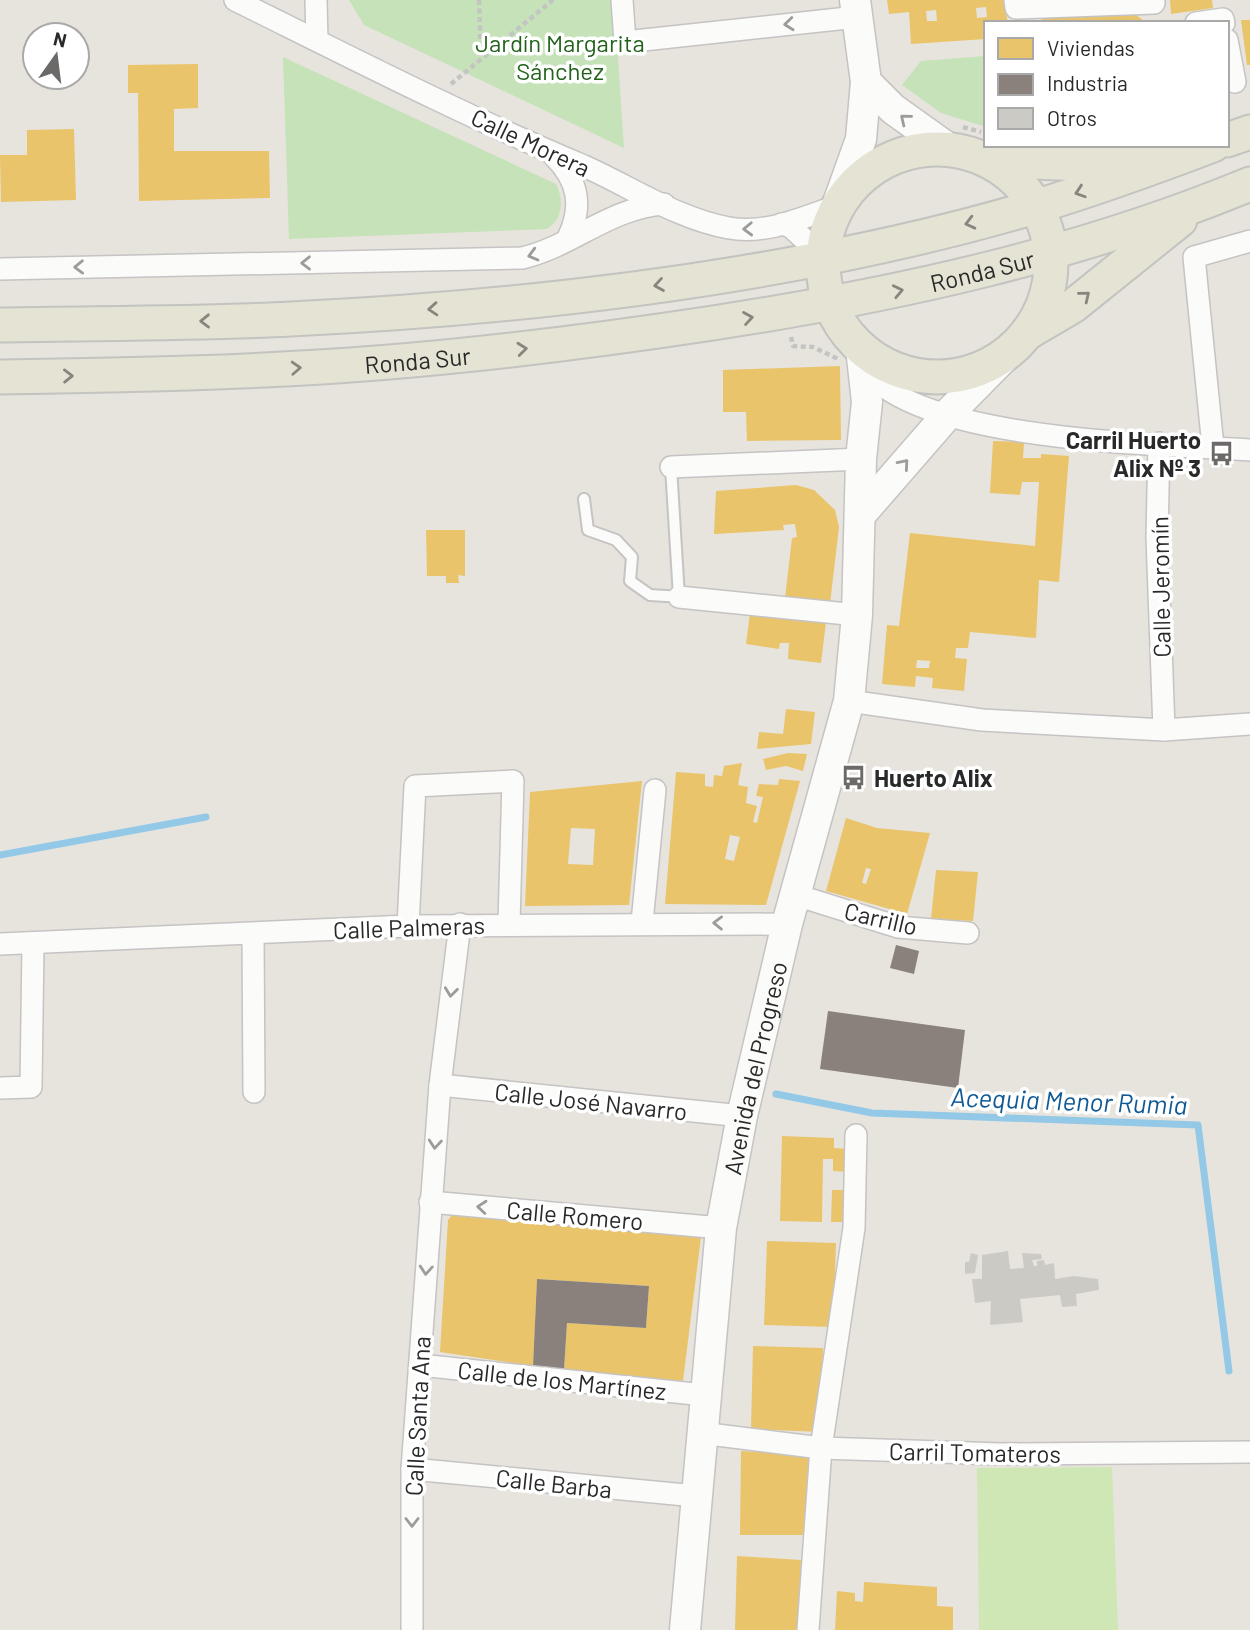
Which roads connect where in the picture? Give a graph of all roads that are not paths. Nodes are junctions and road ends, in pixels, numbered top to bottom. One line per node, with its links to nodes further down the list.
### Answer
1 (235, 0): 7 (street, Calle Morera)
2 (316, 0): 7 (street)
3 (622, 0): 5 (street, one-way to 3)
4 (1015, 0): 6 (street)
5 (856, 9): 10 (main road)
6 (1154, 9)
7 (317, 40): 18 (street, Calle Morera)
8 (1229, 47): 9 (street)
9 (1238, 81)
10 (866, 82): 17 (main road, one-way to 10); 23 (main road)
11 (1250, 122): 12 (main road)
12 (1229, 127)
13 (1250, 132): 14 (main road)
14 (1229, 139)
15 (1158, 147): 19 (main road)
16 (1207, 147): 24 (main road, Ronda Sur, one-way to 24)
17 (949, 149): 19 (main road, Ronda Sur); 23 (main road, Ronda Sur)
18 (554, 156): 21 (street, Calle Morera); 26 (street)
19 (988, 160): 24 (main road, Ronda Sur)
20 (1250, 184): 22 (main road, Ronda Sur)
21 (664, 204): 25 (street, Calle Morera, one-way to 21); 26 (street)
22 (1202, 204): 28 (main road, Ronda Sur); 33 (main road, one-way to 22)
23 (837, 206): 25 (street, Calle Morera); 29 (main road, Ronda Sur)
24 (1036, 206): 28 (main road, Ronda Sur); 29 (main road, Ronda Sur, one-way to 29)
25 (782, 224): 29 (street)
26 (568, 238): 30 (street, one-way to 30)
27 (1250, 241): 38 (street)
28 (1051, 252): 31 (main road, Ronda Sur, one-way to 28); 33 (main road, Ronda Sur)
29 (822, 257): 31 (main road, Ronda Sur); 32 (main road, Ronda Sur, one-way to 32)
30 (0, 269)
31 (831, 306): 34 (main road, Ronda Sur); 35 (main road, Ronda Sur, one-way to 31)
32 (0, 325)
33 (1019, 341): 34 (main road, Ronda Sur); 36 (main road)
34 (863, 358): 36 (street); 40 (main road, Avenida del Progreso)
35 (0, 377)
36 (947, 414): 37 (street); 43 (main road, one-way to 36)
37 (1159, 443): 38 (street); 48 (street, Calle Jeromín)
38 (1213, 447): 39 (street)
39 (1250, 450)
40 (861, 459): 41 (street); 43 (main road, Avenida del Progreso)
41 (671, 467): 44 (lane)
42 (584, 499): 44 (lane)
43 (861, 514): 45 (main road, Avenida del Progreso)
44 (683, 597): 45 (street)
45 (857, 615): 46 (main road, Avenida del Progreso)
46 (849, 701): 48 (street); 50 (main road, Avenida del Progreso)
47 (1250, 724): 48 (street)
48 (1164, 730)
49 (655, 790): 51 (street)
50 (796, 895): 54 (main road, Avenida del Progreso); 56 (street, Carrillo)
51 (642, 922): 52 (street, Calle Palmeras); 54 (street, Calle Palmeras, one-way to 51)
52 (509, 923): 53 (street, Calle Palmeras); 55 (street)
53 (460, 924): 55 (street, Calle Palmeras); 60 (street, Calle Santa Ana, one-way to 60)
54 (787, 924): 63 (main road, Avenida del Progreso)
55 (408, 926): 57 (street, Calle Palmeras)
56 (968, 933)
57 (253, 934): 59 (street, Calle Palmeras); 62 (street)
58 (0, 944): 59 (street, Calle Palmeras)
59 (33, 944): 61 (street)
60 (440, 1085): 63 (street, Calle José Navarro); 65 (street, Calle Santa Ana, one-way to 65)
61 (0, 1088)
62 (254, 1092)
63 (742, 1116): 66 (main road, Avenida del Progreso)
64 (856, 1135): 70 (street)
65 (430, 1202): 66 (street, Calle Romero, one-way to 65); 67 (street, Calle Santa Ana, one-way to 67)
66 (721, 1228): 68 (main road, Avenida del Progreso)
67 (420, 1365): 68 (street, Calle de los Martínez); 72 (street, Calle Santa Ana)
68 (704, 1395): 69 (main road, Avenida del Progreso)
69 (701, 1433): 70 (street, Carril Tomateros); 73 (main road, Avenida del Progreso)
70 (821, 1448): 71 (street, Carril Tomateros); 76 (street)
71 (1250, 1452)
72 (412, 1469): 73 (street, Calle Barba); 74 (street, Calle Santa Ana, one-way to 74)
73 (696, 1496): 75 (main road, Avenida del Progreso)
74 (412, 1630)
75 (685, 1630)
76 (808, 1630)

